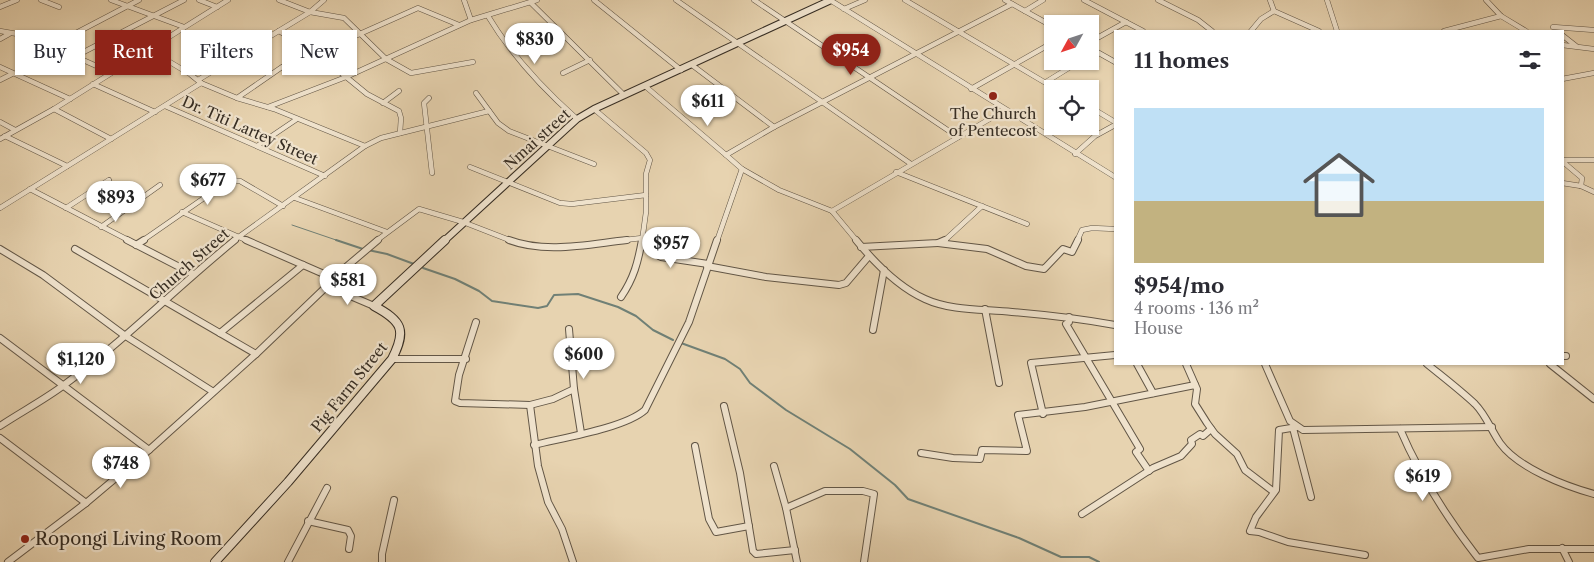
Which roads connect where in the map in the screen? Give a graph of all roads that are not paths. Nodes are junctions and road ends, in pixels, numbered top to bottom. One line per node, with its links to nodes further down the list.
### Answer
1 (1, 0): 27 (street)
2 (17, 0): 27 (street)
3 (41, 0): 31 (street)
4 (111, 0): 29 (street)
5 (139, 0): 29 (street)
6 (184, 0): 39 (street)
7 (198, 0): 32 (street)
8 (228, 0): 32 (street)
9 (278, 0): 36 (street)
10 (324, 0): 36 (street)
11 (464, 0): 40 (street)
12 (537, 0): 26 (street)
13 (594, 0): 84 (street)
14 (676, 0): 67 (street)
15 (754, 0): 41 (street)
16 (830, 0): 33 (street); 41 (street, Nmai street)
17 (864, 0): 33 (street)
18 (905, 0): 58 (street)
19 (1005, 0): 28 (street)
20 (1043, 0): 34 (street)
21 (1084, 0): 43 (street)
22 (1158, 0): 48 (street)
23 (1270, 0): 35 (street)
24 (1327, 0): 51 (street)
25 (1486, 0): 38 (street)
26 (531, 3): 37 (street); 76 (street)
27 (7, 4): 30 (street)
28 (1012, 4): 34 (street); 58 (street)
29 (127, 6): 39 (street); 46 (street)
30 (0, 7)
31 (59, 7)
32 (217, 7): 45 (street)
33 (844, 9): 73 (street)
34 (1025, 11): 42 (street)
35 (1274, 11): 49 (street); 50 (street)
36 (310, 12): 57 (street); 62 (street)
37 (488, 16): 40 (street); 118 (street)
38 (1500, 16): 52 (street); 53 (street)
39 (154, 17): 45 (street); 72 (street)
40 (471, 20): 44 (street)
41 (786, 22): 67 (street, Nmai street); 92 (street)
42 (1044, 22)
43 (1126, 22): 47 (street); 64 (street)
44 (459, 25): 62 (street); 75 (street)
45 (184, 27): 63 (street)
46 (82, 30)
47 (1141, 30)
48 (1211, 30)
49 (1252, 30)
50 (1317, 30)
51 (1338, 30)
52 (1448, 30)
53 (1524, 30)
54 (1558, 30): 55 (street)
55 (1594, 30)
56 (0, 31): 61 (street)
57 (279, 31): 60 (street); 97 (street)
58 (958, 31): 73 (street); 80 (street)
59 (15, 33): 61 (street)
60 (282, 33)
61 (9, 34): 66 (street)
62 (359, 34): 75 (street)
63 (171, 35)
64 (1099, 37)
65 (1564, 37): 69 (street)
66 (0, 39)
67 (739, 43): 81 (street, Nmai street); 107 (street)
68 (1564, 45): 69 (street)
69 (1576, 46): 71 (street)
70 (1044, 47): 80 (street)
71 (1594, 49)
72 (85, 52)
73 (914, 54): 92 (street); 100 (street)
74 (1099, 54): 77 (street)
75 (386, 59): 78 (street); 91 (street)
76 (590, 60): 86 (street); 103 (street)
77 (1114, 61)
78 (473, 62)
79 (171, 64): 97 (street)
80 (1014, 64): 96 (street); 100 (street)
81 (692, 65): 84 (street, Nmai street); 123 (street)
82 (0, 67): 88 (street)
83 (282, 67): 104 (street)
84 (681, 70): 99 (street, Nmai street)
85 (1065, 70): 95 (street)
86 (563, 73)
87 (1594, 73): 93 (street)
88 (12, 74): 94 (street); 106 (street)
89 (106, 75): 98 (street)
90 (344, 75): 91 (street)
91 (346, 77): 108 (street); 110 (street)
92 (872, 78): 107 (street); 127 (street)
93 (1564, 79)
94 (0, 80)
95 (1049, 80)
96 (1044, 81)
97 (200, 82): 104 (street); 109 (street)
98 (93, 84): 106 (street); 115 (street)
99 (645, 86): 103 (street, Nmai street); 133 (street)
100 (971, 89): 113 (street)
101 (398, 91): 108 (street)
102 (476, 93): 114 (street)
103 (624, 95): 112 (street, Nmai street)
104 (237, 98): 110 (street)
105 (429, 98): 122 (street)
106 (70, 99): 111 (street)
107 (824, 102): 123 (street); 138 (street)
108 (383, 103): 125 (street)
109 (165, 106): 115 (street); 129 (street, Dr. Titi Lartey Street)
110 (268, 107): 117 (street)
111 (54, 109): 124 (street); 128 (street)
112 (594, 109): 118 (street, Nmai street); 153 (street)
113 (1005, 110): 127 (street); 132 (street)
114 (489, 111): 122 (street, Church Street); 131 (street)
115 (155, 112): 128 (street)
116 (1099, 113): 120 (street)
117 (297, 119): 129 (street); 130 (street)
118 (577, 119): 131 (street, Nmai street)
119 (0, 122): 124 (street)
120 (1114, 122)
121 (1114, 124): 132 (street)
122 (428, 126): 125 (street, Church Street); 143 (street)
123 (774, 128): 133 (street)
124 (15, 130): 126 (street)
125 (400, 133): 130 (street, Church Street)
126 (2, 137): 139 (street)
127 (958, 137): 138 (street)
128 (111, 139): 139 (street)
129 (257, 146): 144 (street, Dr. Titi Lartey Street)
130 (365, 146): 144 (street, Church Street)
131 (547, 146): 137 (street); 147 (street, Nmai street)
132 (1075, 154): 145 (street)
133 (726, 155): 141 (street)
134 (1594, 160): 135 (street)
135 (1564, 161)
136 (1564, 163): 150 (street)
137 (594, 164)
138 (911, 164): 142 (street)
139 (66, 166): 151 (street)
140 (470, 167): 147 (street)
141 (742, 169): 162 (street); 178 (street)
142 (896, 172): 158 (street); 162 (street)
143 (432, 173)
144 (325, 176): 154 (street, Church Street)
145 (1114, 176)
146 (108, 180): 160 (street)
147 (508, 182): 153 (street); 163 (street, Nmai street)
148 (1564, 183): 150 (street)
149 (160, 185): 165 (street)
150 (1580, 186): 152 (street)
151 (30, 189): 156 (street); 160 (street)
152 (1594, 192)
153 (646, 195): 169 (street)
154 (295, 198): 157 (street, Church Street); 167 (street)
155 (0, 201): 156 (street)
156 (6, 204): 159 (street)
157 (283, 206): 161 (street); 168 (street, Church Street)
158 (982, 206): 164 (street); 170 (street)
159 (0, 208)
160 (66, 208): 165 (street)
161 (182, 212): 168 (street); 171 (street)
162 (832, 212): 172 (street)
163 (463, 222): 167 (street); 169 (street); 185 (street, Nmai street)
164 (1027, 224)
165 (101, 227): 171 (street)
166 (1114, 228): 170 (street)
167 (387, 232): 181 (street)
168 (238, 237): 177 (street); 180 (street, Church Street)
169 (642, 238): 183 (street)
170 (938, 243): 172 (street)
171 (136, 245): 180 (street)
172 (861, 247): 176 (street)
173 (0, 250): 193 (street)
174 (75, 250): 184 (street)
175 (659, 251): 178 (street)
176 (869, 256): 178 (street); 179 (street)
177 (303, 265): 181 (street); 192 (street)
178 (707, 265): 221 (street)
179 (884, 270): 186 (street); 191 (street)
180 (193, 274): 184 (street, Church Street)
181 (334, 278): 182 (street)
182 (327, 286): 185 (street, Pig Farm Street); 195 (street)
183 (621, 297)
184 (166, 301): 192 (street); 193 (street, Church Street)
185 (374, 306): 198 (street, Pig Farm Street)
186 (985, 309): 187 (street); 205 (street)
187 (1069, 317): 189 (street); 199 (street)
188 (476, 322): 197 (street)
189 (1114, 325)
190 (569, 329): 208 (street)
191 (873, 330)
192 (220, 333): 195 (street)
193 (124, 335): 206 (street, Church Street); 209 (street)
194 (0, 338): 206 (street)
195 (256, 354): 209 (street)
196 (1114, 355): 199 (street)
197 (466, 358): 198 (street); 213 (street)
198 (392, 359): 245 (street, Pig Farm Street)
199 (1088, 359): 212 (street); 215 (street)
200 (1138, 365): 210 (street)
201 (1186, 365): 207 (street)
202 (1265, 365): 218 (street)
203 (1428, 365): 217 (street)
204 (1551, 365): 211 (street)
205 (999, 383)
206 (64, 385): 216 (street, Church Street); 225 (street)
207 (1195, 385): 210 (street); 220 (street)
208 (574, 389): 213 (street); 221 (street)
209 (212, 391): 225 (street)
210 (1153, 393): 212 (street)
211 (1594, 399)
212 (1113, 403): 215 (street); 228 (street)
213 (530, 404): 223 (street)
214 (724, 406): 238 (street)
215 (1043, 414): 226 (street)
216 (0, 426)
217 (1492, 427): 219 (street); 231 (street)
218 (1295, 428): 219 (street); 230 (street); 232 (street)
219 (1400, 428): 239 (street)
220 (1211, 429): 228 (street); 230 (street)
221 (581, 433): 223 (street)
222 (0, 438): 234 (street)
223 (534, 445): 248 (street)
224 (695, 446): 238 (street)
225 (149, 450): 234 (street)
226 (921, 453)
227 (774, 466): 235 (street)
228 (1149, 471): 236 (street)
229 (327, 488): 237 (street)
230 (1274, 492): 243 (street)
231 (1594, 494)
232 (1311, 497)
233 (394, 500): 247 (street)
234 (86, 503): 244 (street)
235 (786, 508): 242 (street); 250 (street)
236 (1082, 514)
237 (308, 521): 241 (street); 246 (street)
238 (749, 526): 242 (street)
239 (1562, 548): 240 (street); 251 (street)
240 (1594, 549)
241 (349, 550)
242 (795, 550): 249 (street)
243 (1365, 555)
244 (8, 562)
245 (214, 562)
246 (288, 562)
247 (382, 562)
248 (573, 562)
249 (797, 562)
250 (864, 562)
251 (1569, 562)

